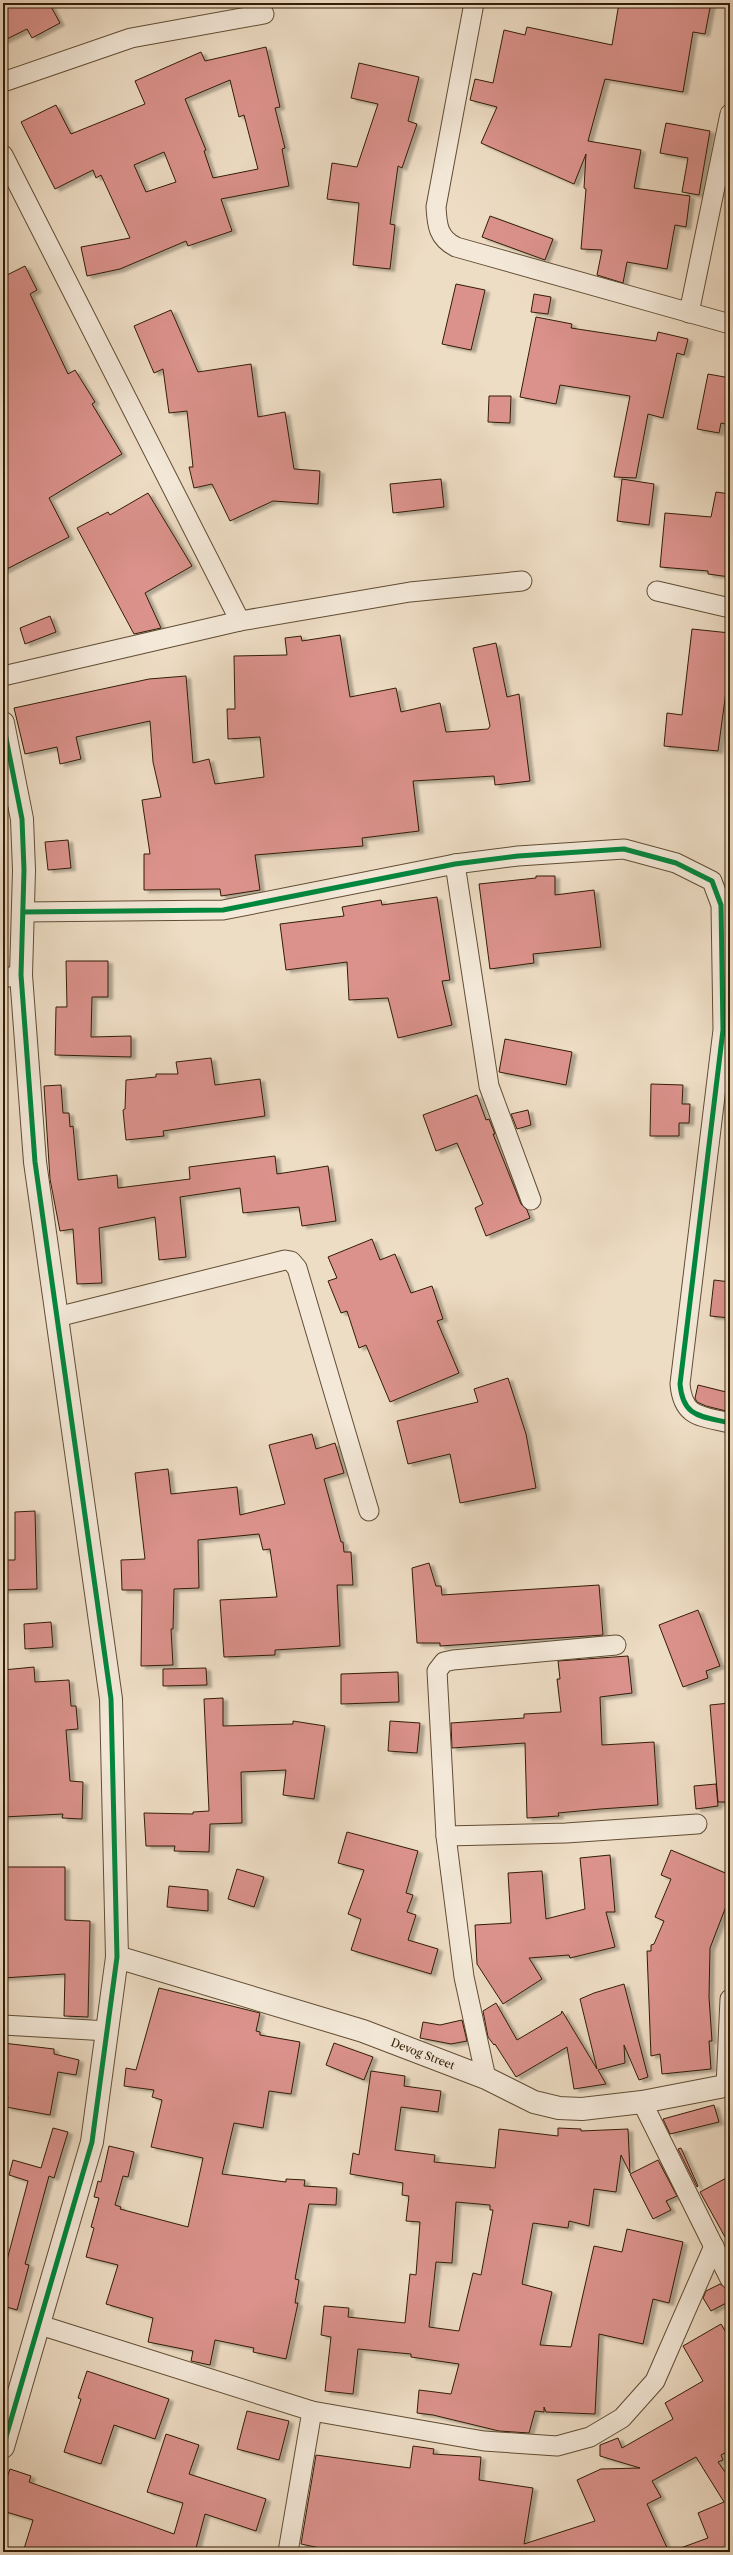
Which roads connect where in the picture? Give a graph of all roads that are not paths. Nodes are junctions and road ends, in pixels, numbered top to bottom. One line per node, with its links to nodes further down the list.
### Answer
1 (474, 3): 6 (street)
2 (264, 14): 3 (street)
3 (3, 82)
4 (730, 114): 6 (street)
5 (3, 155): 11 (street)
6 (689, 313): 7 (street)
7 (730, 324)
8 (522, 582): 11 (street)
9 (658, 591): 10 (street)
10 (730, 608)
11 (240, 621): 12 (street)
12 (3, 676)
13 (3, 723): 15 (street)
14 (455, 864): 15 (street); 17 (street); 19 (street)
15 (23, 912): 16 (street)
16 (12, 976): 18 (street)
17 (531, 1200)
18 (57, 1317): 20 (street); 24 (street)
19 (730, 1423)
20 (369, 1511)
21 (616, 1645): 23 (street)
22 (697, 1824): 23 (street)
23 (446, 1836): 28 (street)
24 (117, 1957): 27 (street); 28 (street, Devog Street)
25 (730, 1999): 29 (street)
26 (3, 2025): 27 (street)
27 (108, 2031): 33 (street)
28 (486, 2078): 30 (street, Devog Street)
29 (728, 2085): 30 (street, Devog Street)
30 (642, 2102): 31 (street)
31 (714, 2246): 32 (street); 34 (street)
32 (730, 2279)
33 (40, 2325): 34 (street); 35 (street)
34 (312, 2411): 36 (street)
35 (4, 2441)
36 (288, 2552)

